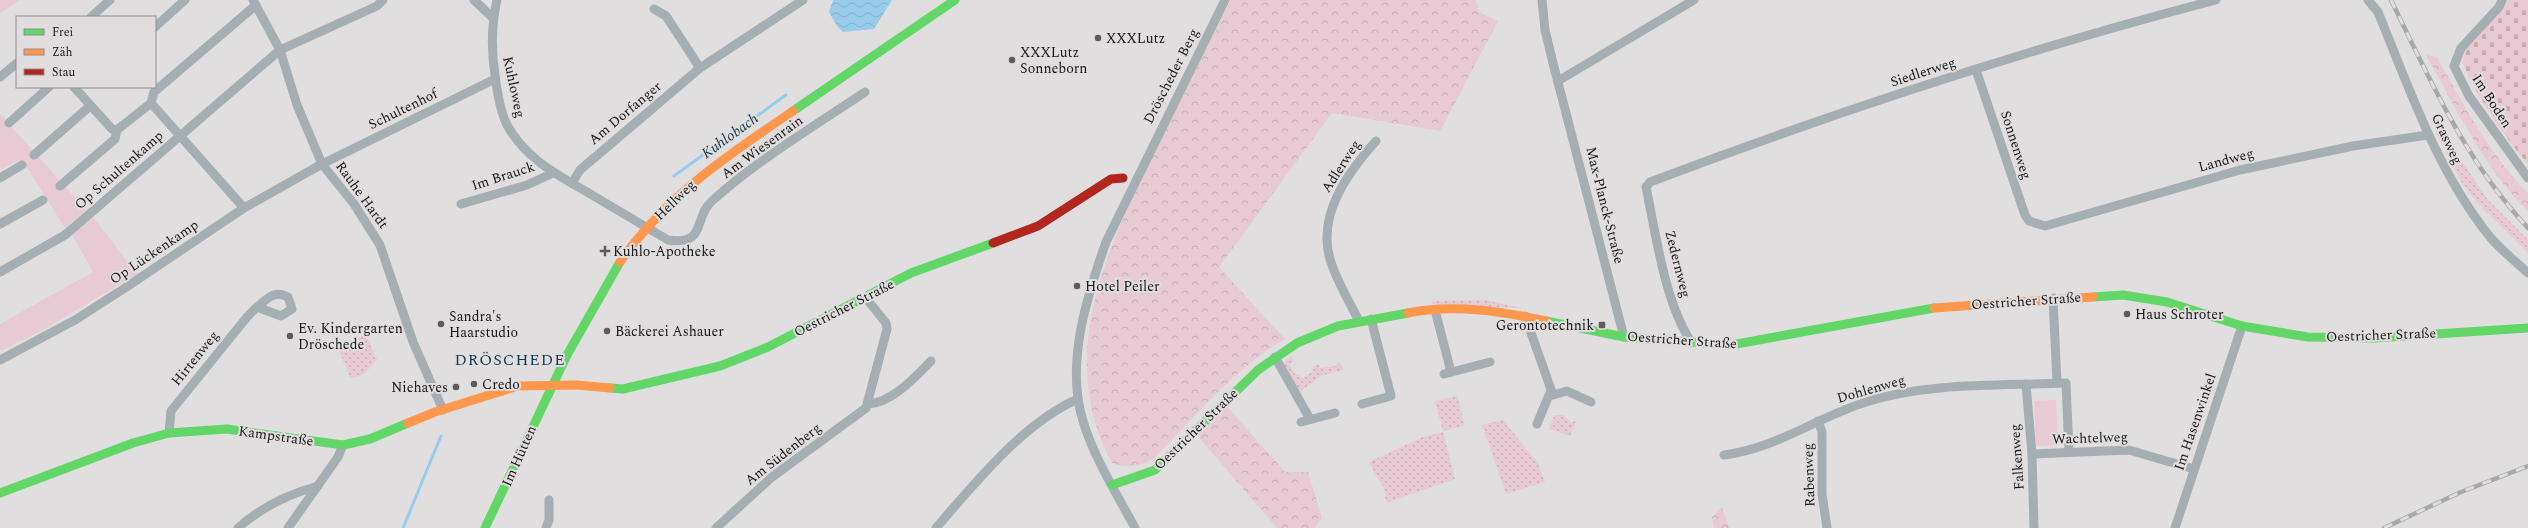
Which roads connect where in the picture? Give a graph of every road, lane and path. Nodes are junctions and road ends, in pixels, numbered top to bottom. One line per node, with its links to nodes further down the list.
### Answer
1 (110, 0): 16 (street)
2 (185, 0): 18 (street)
3 (383, 0): 19 (street, Op Schultenkamp)
4 (474, 0): 17 (street)
5 (497, 0): 17 (street, Kuhloweg)
6 (803, 0): 21 (street, Am Dorfanger)
7 (955, 0): 51 (street, Hellweg)
8 (1224, 0): 73 (street, Dröscheder Berg)
9 (1542, 0): 25 (street, Max-Planck-Straße)
10 (1694, 0): 25 (street)
11 (2216, 0): 22 (street, Siedlerweg)
12 (2368, 0): 34 (street, Grasweg)
13 (2502, 0): 42 (street, Im Boden)
14 (255, 3): 19 (street, Rauhe Hardt); 29 (street, Op Schultenkamp)
15 (654, 9): 21 (street)
16 (92, 16)
17 (493, 18): 24 (street, Kuhloweg)
18 (156, 26)
19 (280, 50): 33 (street, Op Schultenkamp); 37 (street, Rauhe Hardt)
20 (16, 64): 23 (street)
21 (700, 68): 43 (street, Am Dorfanger)
22 (1976, 70): 45 (street, Siedlerweg); 50 (street, Sonnenweg)
23 (0, 77)
24 (495, 79): 37 (street, Schultenhof); 39 (street, Kuhloweg)
25 (1558, 81): 63 (street, Max-Planck-Straße)
26 (49, 88): 31 (street)
27 (80, 89): 30 (street)
28 (865, 92): 51 (street, Am Wiesenrain)
29 (151, 103): 32 (street, Op Schultenkamp); 33 (street, Op Schultenkamp)
30 (90, 106): 32 (street); 36 (street)
31 (9, 123)
32 (116, 130): 44 (street, Op Schultenkamp)
33 (181, 135): 48 (street, Op Schultenkamp); 52 (street, Op Schultenkamp)
34 (2428, 135): 50 (street, Landweg); 53 (street, Grasweg)
35 (1376, 141): 60 (street, Adlerweg)
36 (34, 155)
37 (322, 164): 48 (street, Op Lückenkamp); 77 (street, Rauhe Hardt)
38 (22, 165): 40 (street)
39 (553, 173): 43 (street, Kuhloweg); 47 (street, Im Brauck)
40 (0, 178)
41 (1123, 178): 54 (street, Oestricher Straße)
42 (2528, 178)
43 (572, 183): 51 (street, Kuhloweg)
44 (60, 186)
45 (1646, 187): 64 (street, Zedernweg)
46 (42, 200): 49 (street)
47 (461, 204)
48 (244, 208): 66 (street, Op Lückenkamp)
49 (0, 224)
50 (2036, 225)
51 (647, 228): 70 (street, Hellweg)
52 (0, 272)
53 (2528, 273)
54 (865, 297): 70 (street, Oestricher Straße); 75 (street)
55 (2053, 298): 61 (street, Oestricher Straße); 64 (street, Oestricher Straße); 69 (street)
56 (257, 307): 83 (street, Hirtenweg)
57 (1435, 310): 58 (street, Oestricher Straße); 59 (street, Oestricher Straße); 68 (street)
58 (1525, 316): 63 (street, Oestricher Straße); 72 (street)
59 (1371, 319): 60 (street, Oestricher Straße); 76 (street)
60 (1358, 321): 65 (street, Oestricher Straße)
61 (2242, 326): 62 (street, Oestricher Straße); 88 (street, Im Hasenwinkel)
62 (2528, 328)
63 (1624, 337): 64 (street, Oestricher Straße)
64 (1692, 343)
65 (1275, 357): 79 (street); 89 (street, Oestricher Straße)
66 (0, 360)
67 (931, 361): 75 (street)
68 (1490, 362)
69 (2058, 383): 71 (street, Dohlenweg); 85 (street)
70 (551, 384): 77 (street, Kampstraße); 95 (street, Im Hütten)
71 (2026, 384): 81 (street, Dohlenweg); 86 (street, Falkenweg)
72 (1551, 390): 74 (street); 82 (street)
73 (1078, 399): 89 (street); 98 (street)
74 (1591, 402)
75 (868, 404): 97 (street, Am Südenberg)
76 (1362, 404)
77 (443, 410): 84 (street, Kampstraße)
78 (1335, 413): 79 (street)
79 (1310, 419): 80 (street)
80 (1301, 422)
81 (1818, 422): 87 (street, Dohlenweg); 100 (street, Rabenweg)
82 (1537, 424)
83 (169, 433): 84 (street, Kampstraße); 91 (street, Kampstraße)
84 (343, 445): 90 (street)
85 (2069, 452): 86 (street, Wachtelweg); 88 (street, Wachtelweg)
86 (2032, 454): 101 (street, Falkenweg)
87 (1724, 455)
88 (2194, 469): 102 (street, Im Hasenwinkel)
89 (1112, 485): 99 (street)
90 (318, 486): 93 (street); 94 (street)
91 (0, 493)
92 (549, 500): 96 (street)
93 (238, 528)
94 (288, 528)
95 (485, 528)
96 (546, 528)
97 (716, 528)
98 (936, 528)
99 (1135, 528)
100 (1827, 528)
101 (2034, 528)
102 (2175, 528)

